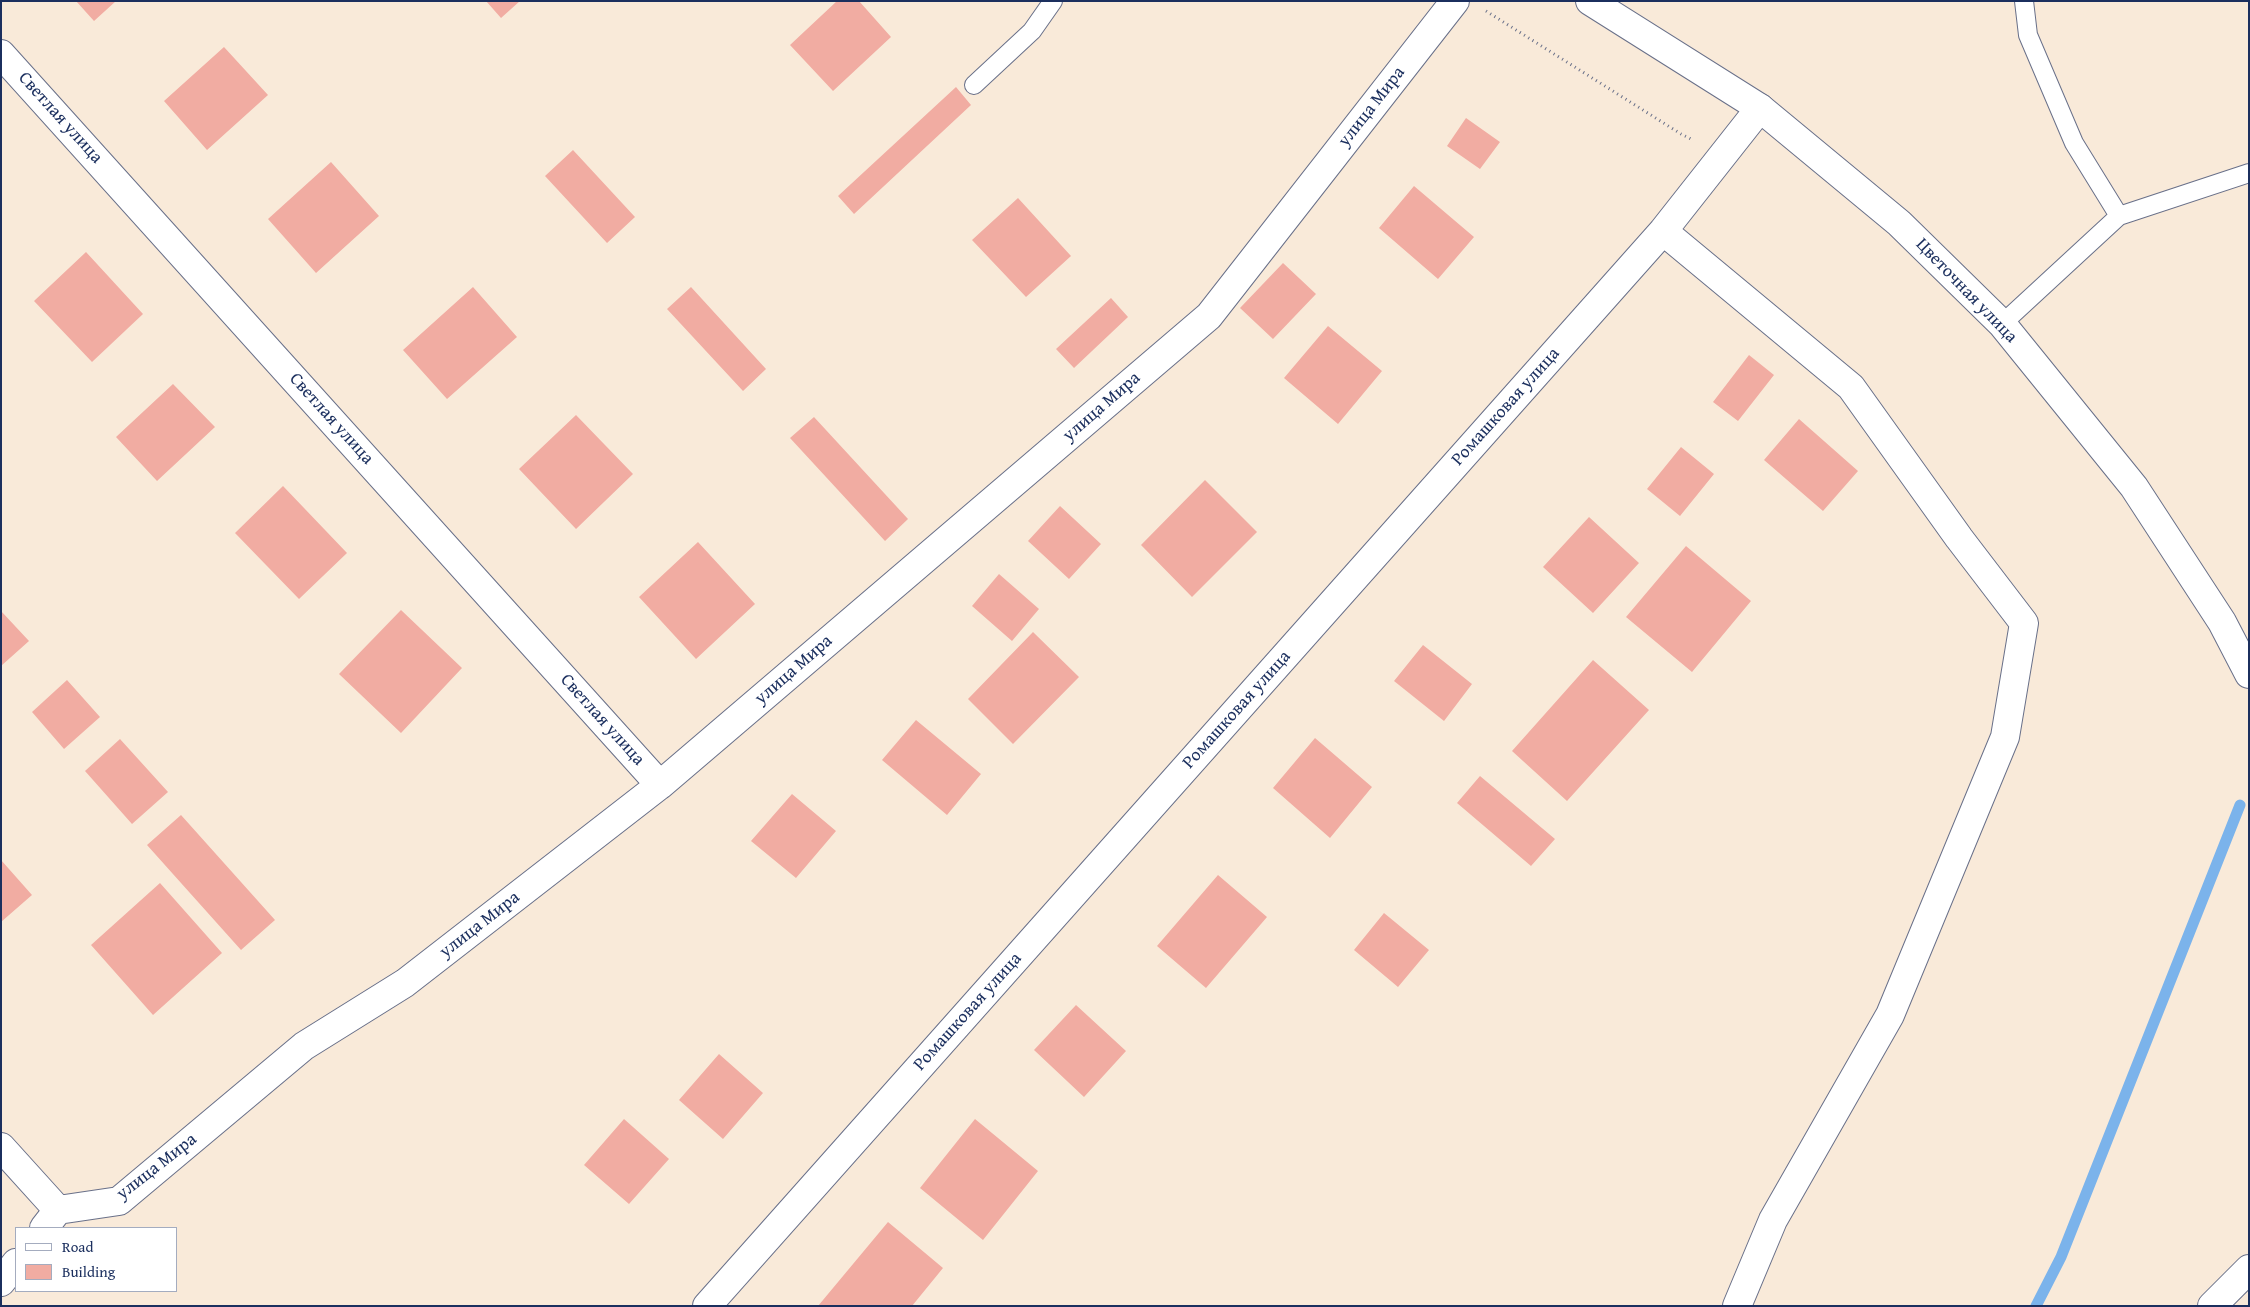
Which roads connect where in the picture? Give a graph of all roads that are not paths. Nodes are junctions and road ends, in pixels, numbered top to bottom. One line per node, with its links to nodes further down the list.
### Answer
1 (1053, 1): 6 (lane)
2 (1590, 1): 7 (street, Цветочная улица)
3 (2024, 1): 9 (lane)
4 (1467, 4): 13 (street, улица Мира)
5 (1, 54): 13 (street, Светлая улица)
6 (974, 85)
7 (1760, 108): 10 (street, Ромашковая улица); 11 (street, Цветочная улица)
8 (2249, 173): 9 (lane)
9 (2119, 216): 11 (lane)
10 (1663, 231): 19 (street, Ромашковая улица); 20 (street)
11 (2002, 324): 12 (street, Цветочная улица)
12 (2249, 674)
13 (660, 784): 15 (street, улица Мира)
14 (1, 1147): 15 (street)
15 (51, 1219)
16 (15, 1264): 18 (street)
17 (2249, 1269): 21 (street)
18 (1, 1282)
19 (707, 1306)
20 (1737, 1306)
21 (2212, 1306)

